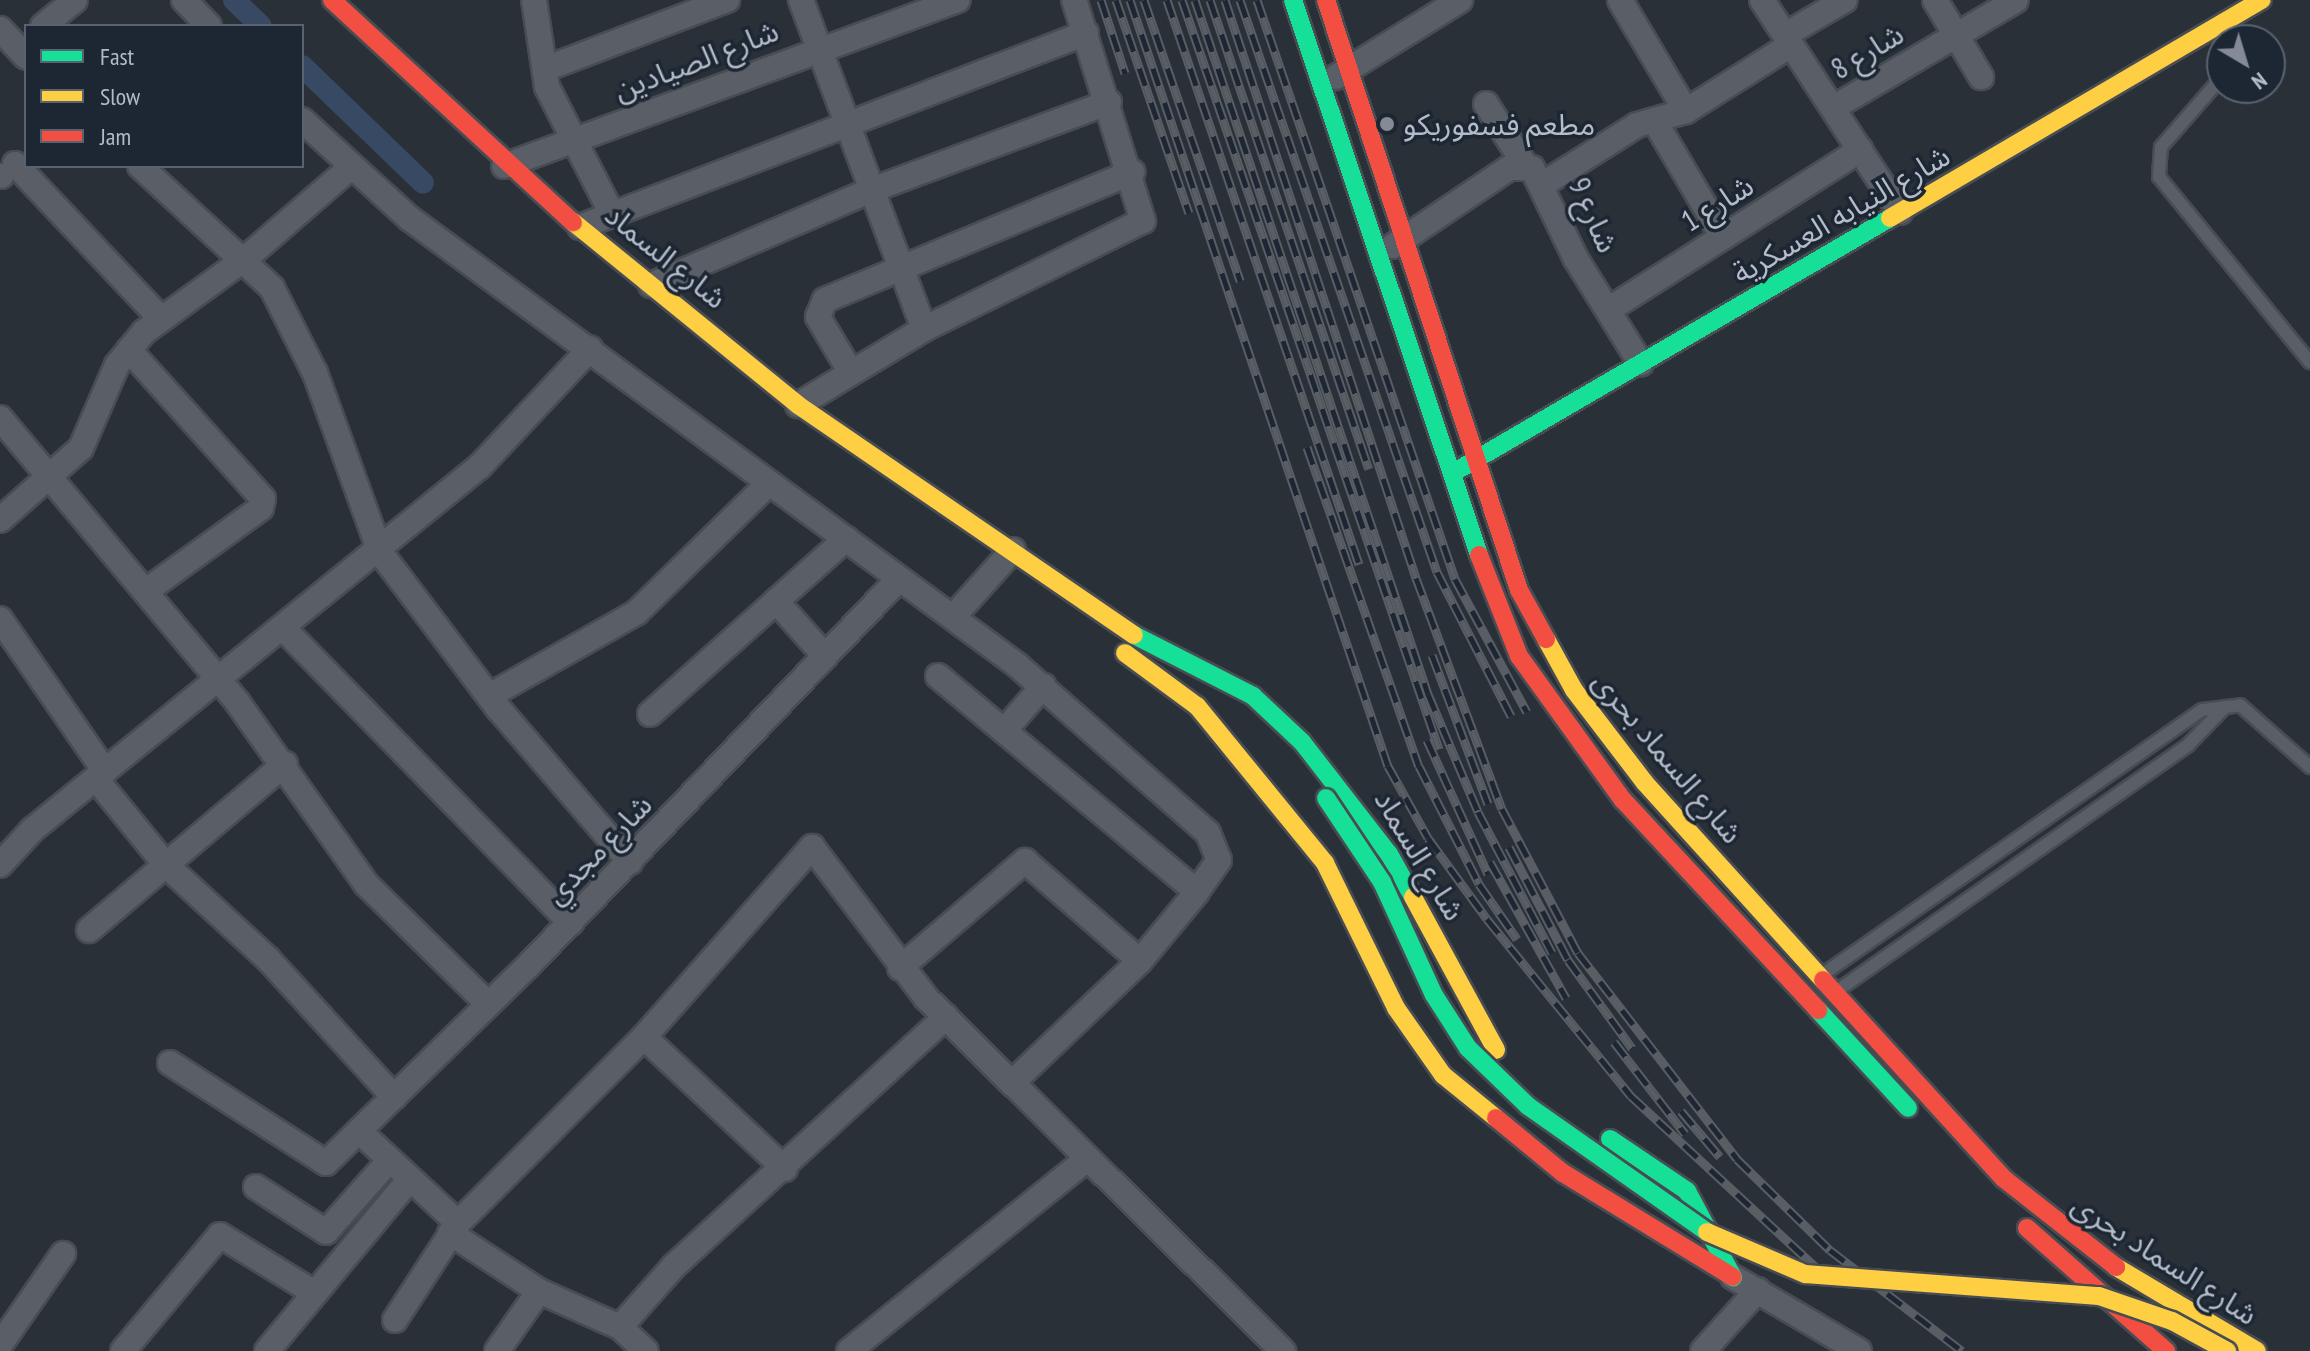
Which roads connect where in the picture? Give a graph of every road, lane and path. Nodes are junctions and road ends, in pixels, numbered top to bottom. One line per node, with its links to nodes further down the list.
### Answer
1 (75, 0): 18 (street)
2 (184, 0): 19 (street)
3 (332, 0): 41 (main road, شارع السماد)
4 (535, 0): 26 (street)
5 (727, 0): 26 (street)
6 (801, 0): 25 (street)
7 (958, 0): 25 (street, شارع الصيادين)
8 (1074, 0): 21 (street)
9 (1293, 0): 29 (main road, شارع السماد بحرى)
10 (1326, 0): 27 (main road, شارع السماد بحرى)
11 (1460, 0): 27 (street)
12 (1620, 0): 34 (street)
13 (1762, 0): 23 (street)
14 (1845, 0): 23 (street)
15 (1935, 0): 22 (street)
16 (2016, 0): 22 (street, شارع 8)
17 (2262, 0): 48 (main road, شارع النيابه العسكرية)
18 (45, 24)
19 (207, 24)
20 (0, 29): 24 (street)
21 (1086, 33): 31 (street); 37 (street)
22 (1956, 36): 28 (street); 33 (street, شارع 8)
23 (1788, 40): 33 (street); 34 (street)
24 (23, 48)
25 (816, 49): 37 (street); 38 (street, شارع الصيادين)
26 (545, 69): 38 (street)
27 (1349, 69): 29 (street); 52 (main road, شارع السماد بحرى)
28 (1981, 77)
29 (1323, 85): 53 (main road, شارع السماد بحرى)
30 (2206, 95): 62 (lane)
31 (1109, 102): 45 (street); 47 (street)
32 (1486, 104): 40 (street)
33 (1833, 108): 39 (street)
34 (1686, 111): 35 (street)
35 (1654, 120): 46 (street); 51 (street)
36 (304, 122): 43 (street)
37 (843, 123): 47 (street); 49 (street)
38 (570, 141): 41 (street, شارع الصيادين); 49 (street)
39 (1860, 150): 48 (street); 51 (street, شارع 1)
40 (1525, 165): 46 (street, شارع 9); 52 (street, شارع 9)
41 (504, 166): 50 (main road, شارع السماد)
42 (142, 168): 54 (street)
43 (350, 168): 54 (street); 60 (street)
44 (8, 169): 58 (street)
45 (1132, 172): 55 (street); 59 (street)
46 (1545, 183): 57 (street, شارع 9)
47 (869, 191): 55 (street); 56 (street)
48 (1900, 212): 63 (main road, شارع النيابه العسكرية)
49 (613, 216): 50 (street)
50 (580, 227): 56 (main road, شارع السماد)
51 (1723, 237): 57 (street, شارع 1)
52 (1402, 240): 53 (street, شارع 9); 67 (main road, شارع السماد بحرى)
53 (1378, 256): 68 (main road, شارع السماد بحرى)
54 (246, 258): 58 (street); 73 (street)
55 (899, 265): 59 (street); 64 (street)
56 (651, 285): 65 (main road, شارع السماد)
57 (1608, 310): 63 (street, شارع 9)
58 (159, 317): 61 (street)
59 (924, 329): 64 (street)
60 (590, 349): 70 (street); 73 (street)
61 (129, 350): 69 (street); 76 (street)
62 (2310, 362)
63 (1641, 364): 67 (main road, شارع النيابه العسكرية)
64 (850, 371): 65 (street)
65 (798, 405): 74 (main road, شارع السماد)
66 (0, 418): 69 (street)
67 (1475, 461): 68 (main road, شارع النيابه العسكرية); 86 (main road, شارع السماد بحرى)
68 (1448, 475): 89 (main road, شارع السماد بحرى)
69 (53, 478): 71 (street); 76 (street)
70 (769, 483): 72 (street); 87 (street)
71 (0, 520)
72 (846, 539): 75 (street); 77 (street)
73 (380, 552): 80 (street); 87 (street)
74 (1008, 556): 78 (street); 81 (main road, شارع السماد); 88 (main road, شارع السماد)
75 (899, 579): 78 (street); 82 (street, شارع مجدي)
76 (146, 591): 84 (street)
77 (776, 601): 82 (street); 91 (street)
78 (953, 617): 85 (street)
79 (0, 619): 95 (street)
80 (283, 628): 84 (street); 104 (street)
81 (1160, 653): 128 (main road, شارع السماد); 145 (main road, bridge)
82 (825, 656): 100 (street, شارع مجدي)
83 (938, 676): 92 (street)
84 (219, 679): 93 (street); 95 (street)
85 (1043, 686): 92 (street); 103 (street)
86 (1574, 690): 89 (main road); 96 (main road, شارع السماد بحرى)
87 (489, 696): 100 (street)
88 (1197, 706): 128 (main road, شارع السماد); 144 (main road)
89 (1551, 707): 97 (main road, شارع السماد بحرى)
90 (2225, 707): 94 (lane); 98 (lane); 99 (lane)
91 (650, 714)
92 (1004, 731): 103 (street)
93 (285, 764): 102 (street); 111 (street)
94 (2310, 767)
95 (100, 775): 101 (street); 102 (street)
96 (1645, 783): 97 (main road); 108 (main road, شارع السماد بحرى)
97 (1623, 800): 109 (main road, شارع السماد بحرى)
98 (2049, 813): 99 (lane); 108 (lane)
99 (2065, 835): 110 (lane)
100 (630, 862): 104 (street, شارع مجدي)
101 (0, 865)
102 (166, 865): 105 (street); 117 (street)
103 (1197, 892): 106 (street)
104 (571, 923): 111 (street, شارع مجدي)
105 (89, 930)
106 (1140, 961): 107 (street); 116 (street)
107 (900, 968): 113 (street); 114 (street)
108 (1821, 975): 109 (main road); 110 (main road, شارع السماد بحرى)
109 (1800, 991): 112 (main road, شارع السماد بحرى)
110 (1837, 991): 112 (main road); 120 (main road, شارع السماد بحرى)
111 (488, 1004): 117 (street, شارع مجدي)
112 (1816, 1007): 118 (main road, شارع السماد بحرى)
113 (946, 1017): 116 (street); 123 (street)
114 (644, 1037): 123 (street); 126 (street)
115 (170, 1063): 119 (street, شارع مجدي)
116 (1012, 1083): 121 (street)
117 (394, 1097): 119 (street, شارع مجدي)
118 (1921, 1122)
119 (359, 1131): 122 (street)
120 (1978, 1153): 143 (main road, شارع السماد بحرى); 146 (main road, شارع السماد بحرى)
121 (1086, 1160): 139 (street); 140 (street)
122 (388, 1162): 124 (street); 125 (street)
123 (785, 1169): 133 (street)
124 (408, 1181): 126 (street); 131 (street)
125 (256, 1187)
126 (454, 1228): 130 (street); 132 (street)
127 (63, 1254): 134 (street)
128 (1733, 1277): 129 (street, شارع السماد)
129 (1758, 1290): 141 (street); 142 (street, شارع السماد)
130 (539, 1291): 133 (street); 137 (street)
131 (313, 1292): 135 (street); 136 (street)
132 (395, 1320)
133 (620, 1327): 138 (street)
134 (0, 1345)
135 (123, 1351)
136 (267, 1351)
137 (497, 1351)
138 (646, 1351)
139 (849, 1351)
140 (1283, 1351)
141 (1703, 1351)
142 (1859, 1351)
143 (2166, 1351)
144 (2194, 1351)
145 (2227, 1351)
146 (2257, 1351)

